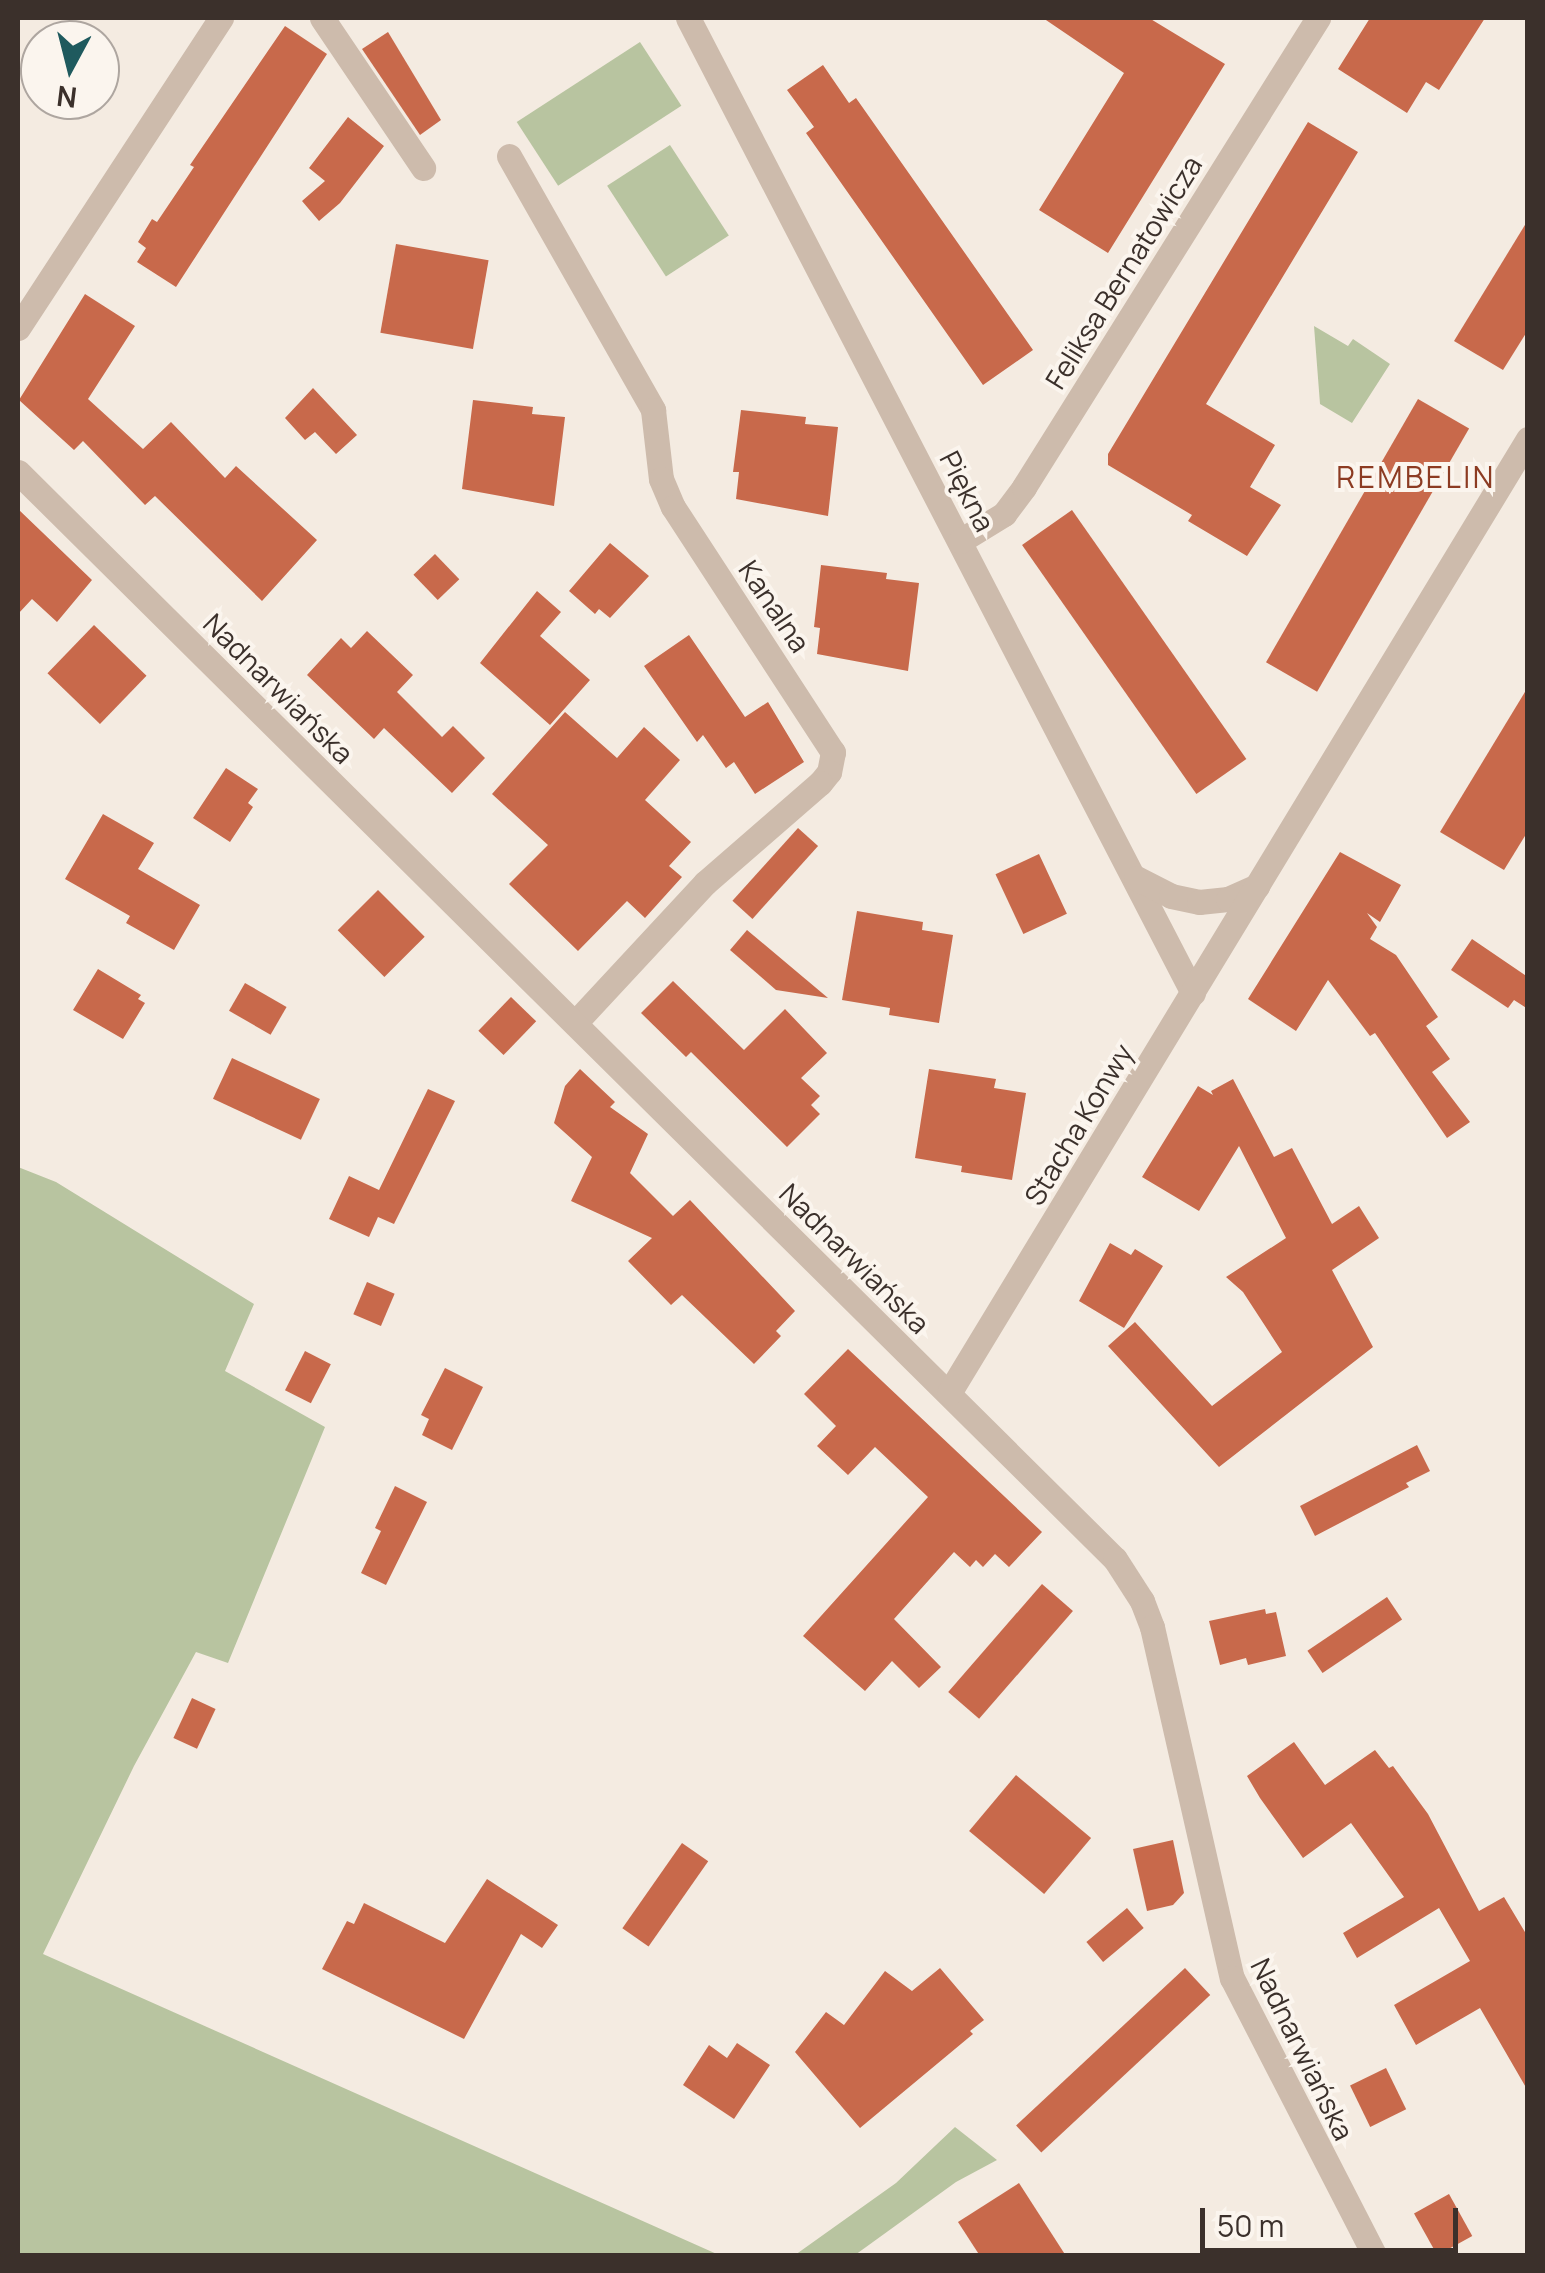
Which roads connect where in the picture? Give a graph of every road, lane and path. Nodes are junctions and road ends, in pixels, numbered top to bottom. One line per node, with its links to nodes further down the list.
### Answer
1 (221, 18): 7 (street)
2 (322, 18): 6 (street)
3 (688, 18): 10 (street, Piękna)
4 (1318, 18): 10 (street, Feliksa Bernatowicza)
5 (509, 156): 14 (street, Kanalna)
6 (423, 168)
7 (18, 328)
8 (1528, 440): 12 (street, Stacha Konwy)
9 (18, 472): 14 (street, Nadnarwiańska)
10 (960, 541): 11 (street, Piękna)
11 (1136, 878): 12 (street); 13 (street, Piękna)
12 (1258, 886): 13 (street, Stacha Konwy)
13 (1193, 993): 15 (street, Stacha Konwy)
14 (575, 1023): 15 (street, Nadnarwiańska)
15 (949, 1393): 16 (street, Nadnarwiańska)
16 (1376, 2256)

